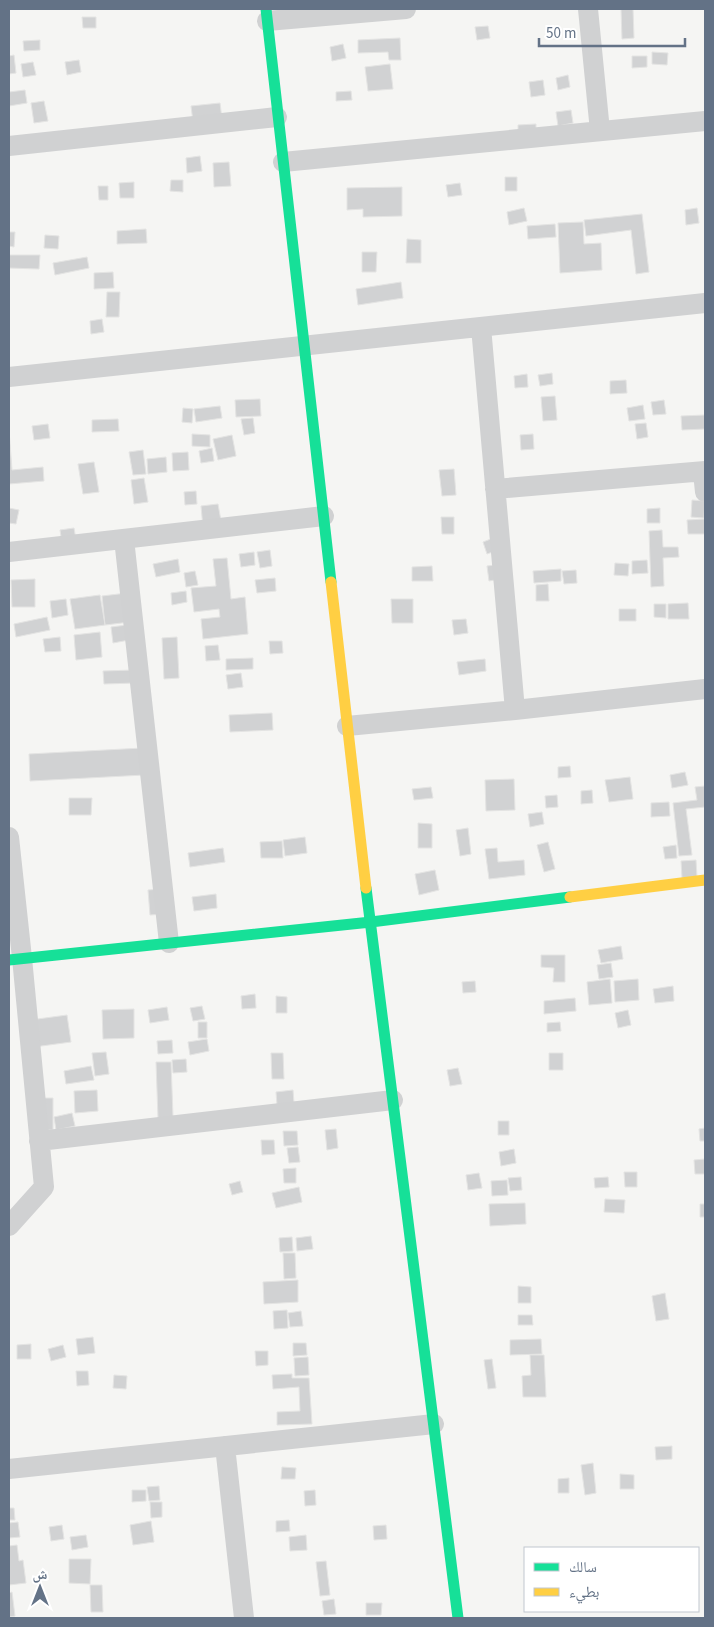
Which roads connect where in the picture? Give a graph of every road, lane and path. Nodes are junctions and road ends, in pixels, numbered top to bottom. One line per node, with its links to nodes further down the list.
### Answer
1 (406, 9): 3 (street)
2 (588, 9): 6 (street)
3 (266, 15): 4 (main road)
4 (277, 117): 7 (street); 8 (main road)
5 (705, 121): 6 (street)
6 (600, 131): 8 (street)
7 (9, 146)
8 (282, 162): 11 (main road)
9 (705, 303): 10 (street)
10 (481, 327): 11 (street); 14 (street)
11 (304, 346): 12 (street); 16 (main road)
12 (9, 377)
13 (704, 472): 14 (street); 15 (street)
14 (495, 489): 20 (street)
15 (705, 492)
16 (324, 516): 17 (street); 21 (main road)
17 (124, 539): 18 (street); 25 (street)
18 (9, 552)
19 (705, 689): 20 (street)
20 (515, 710): 21 (street)
21 (347, 726): 24 (main road)
22 (9, 838): 26 (street)
23 (705, 880): 24 (main road)
24 (371, 922): 25 (main road); 27 (main road)
25 (169, 943): 26 (main road)
26 (16, 959): 28 (street)
27 (393, 1100): 28 (street); 30 (main road)
28 (39, 1141): 29 (street)
29 (9, 1226)
30 (434, 1424): 31 (street); 34 (main road)
31 (225, 1446): 32 (street); 33 (street)
32 (9, 1469)
33 (244, 1618)
34 (458, 1618)

